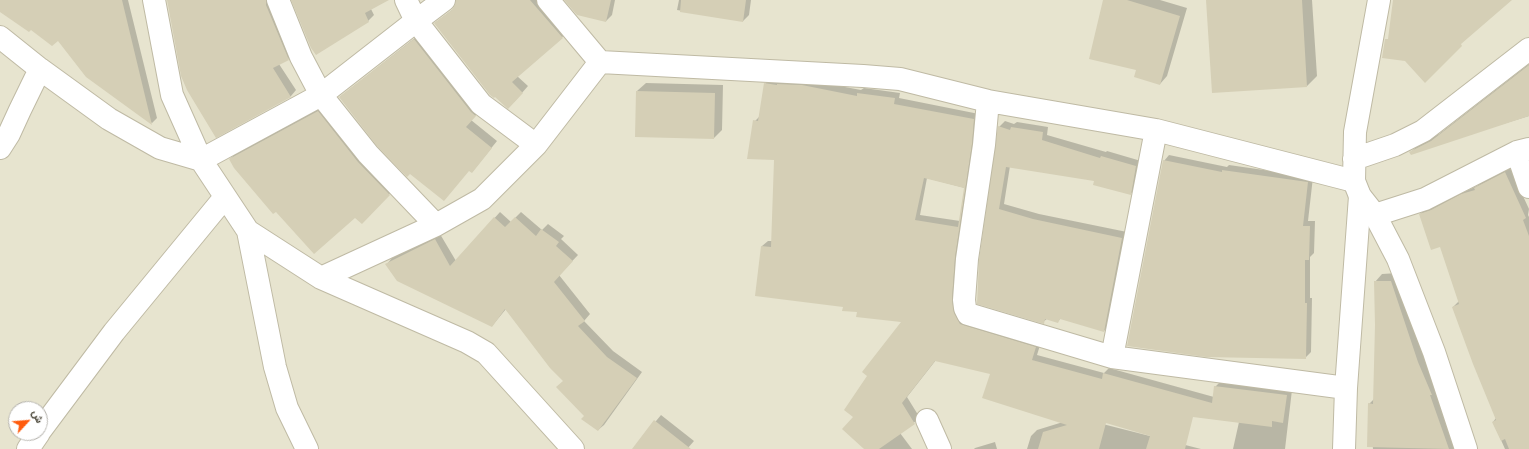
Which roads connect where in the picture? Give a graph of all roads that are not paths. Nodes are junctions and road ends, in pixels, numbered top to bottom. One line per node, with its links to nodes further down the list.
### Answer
1 (154, 0): 19 (street)
2 (278, 0): 12 (street)
3 (406, 0): 7 (street)
4 (444, 0): 7 (street)
5 (548, 0): 10 (street)
6 (1379, 0): 18 (street)
7 (416, 21): 12 (street); 15 (street)
8 (0, 37): 11 (street)
9 (1529, 49): 18 (street)
10 (600, 62): 13 (street); 15 (street)
11 (40, 70): 16 (street); 19 (street)
12 (320, 95): 19 (street); 24 (street)
13 (988, 101): 14 (street); 27 (street)
14 (1156, 130): 21 (street); 27 (street)
15 (536, 145): 24 (street)
16 (0, 148)
17 (1523, 150): 20 (street); 23 (street)
18 (1354, 159): 21 (street)
19 (201, 160): 22 (street)
20 (1529, 187)
21 (1357, 188): 23 (street); 28 (street)
22 (225, 197): 25 (street); 29 (street)
23 (1375, 215): 35 (street)
24 (436, 225): 26 (street)
25 (248, 231): 26 (street); 31 (street)
26 (321, 278): 32 (street)
27 (1112, 357): 28 (street)
28 (1346, 388): 34 (street)
29 (48, 420)
30 (927, 420): 33 (street)
31 (307, 449)
32 (573, 449)
33 (940, 449)
34 (1344, 449)
35 (1466, 449)

